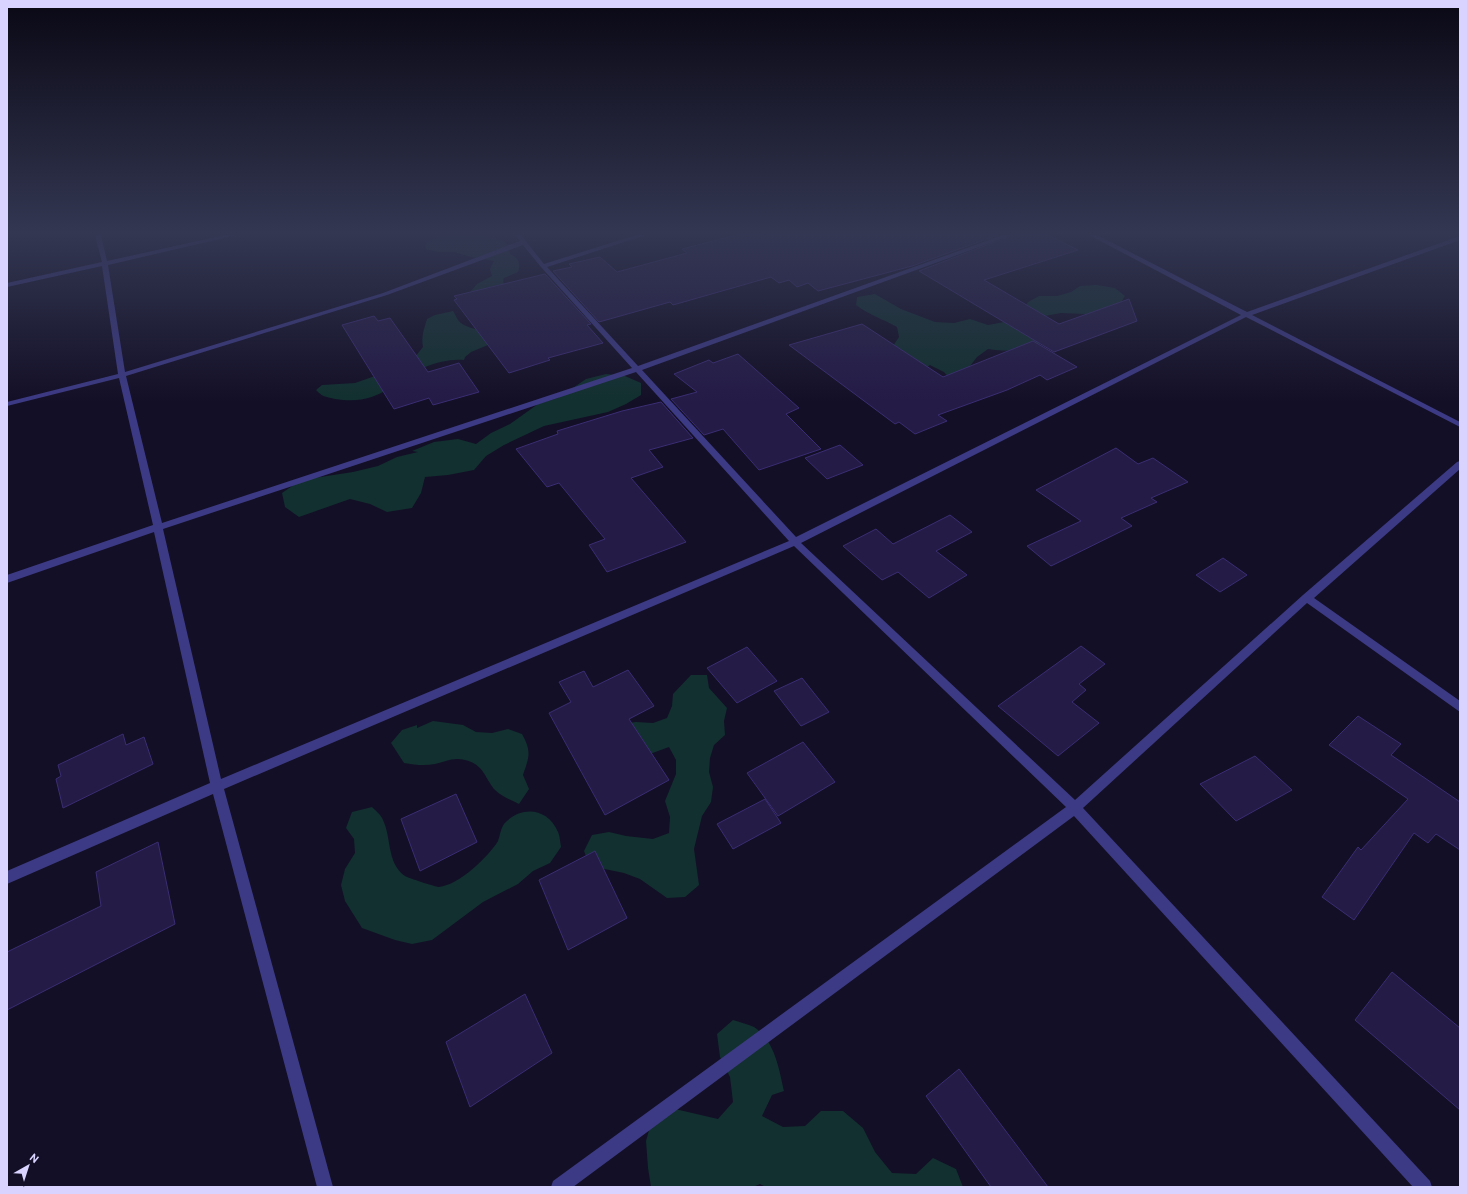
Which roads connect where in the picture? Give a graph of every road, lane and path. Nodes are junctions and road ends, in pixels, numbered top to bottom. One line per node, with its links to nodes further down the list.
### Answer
1 (109, 291): 9 (street)
2 (393, 291): 9 (street)
3 (566, 291): 8 (street)
4 (854, 291): 8 (street)
5 (1201, 291): 7 (street)
6 (1312, 291): 7 (street)
7 (1246, 314): 11 (street); 14 (street)
8 (637, 369): 13 (street); 14 (street)
9 (122, 375): 10 (street); 13 (street)
10 (7, 404)
11 (1460, 425)
12 (1460, 464): 16 (street)
13 (158, 527): 15 (street); 18 (street)
14 (795, 542): 18 (street); 19 (street)
15 (7, 579)
16 (1308, 598): 17 (street); 19 (street)
17 (1460, 707)
18 (217, 786): 20 (street); 21 (street)
19 (1075, 808): 22 (street); 23 (street)
20 (7, 878)
21 (325, 1187)
22 (559, 1187)
23 (1424, 1187)

